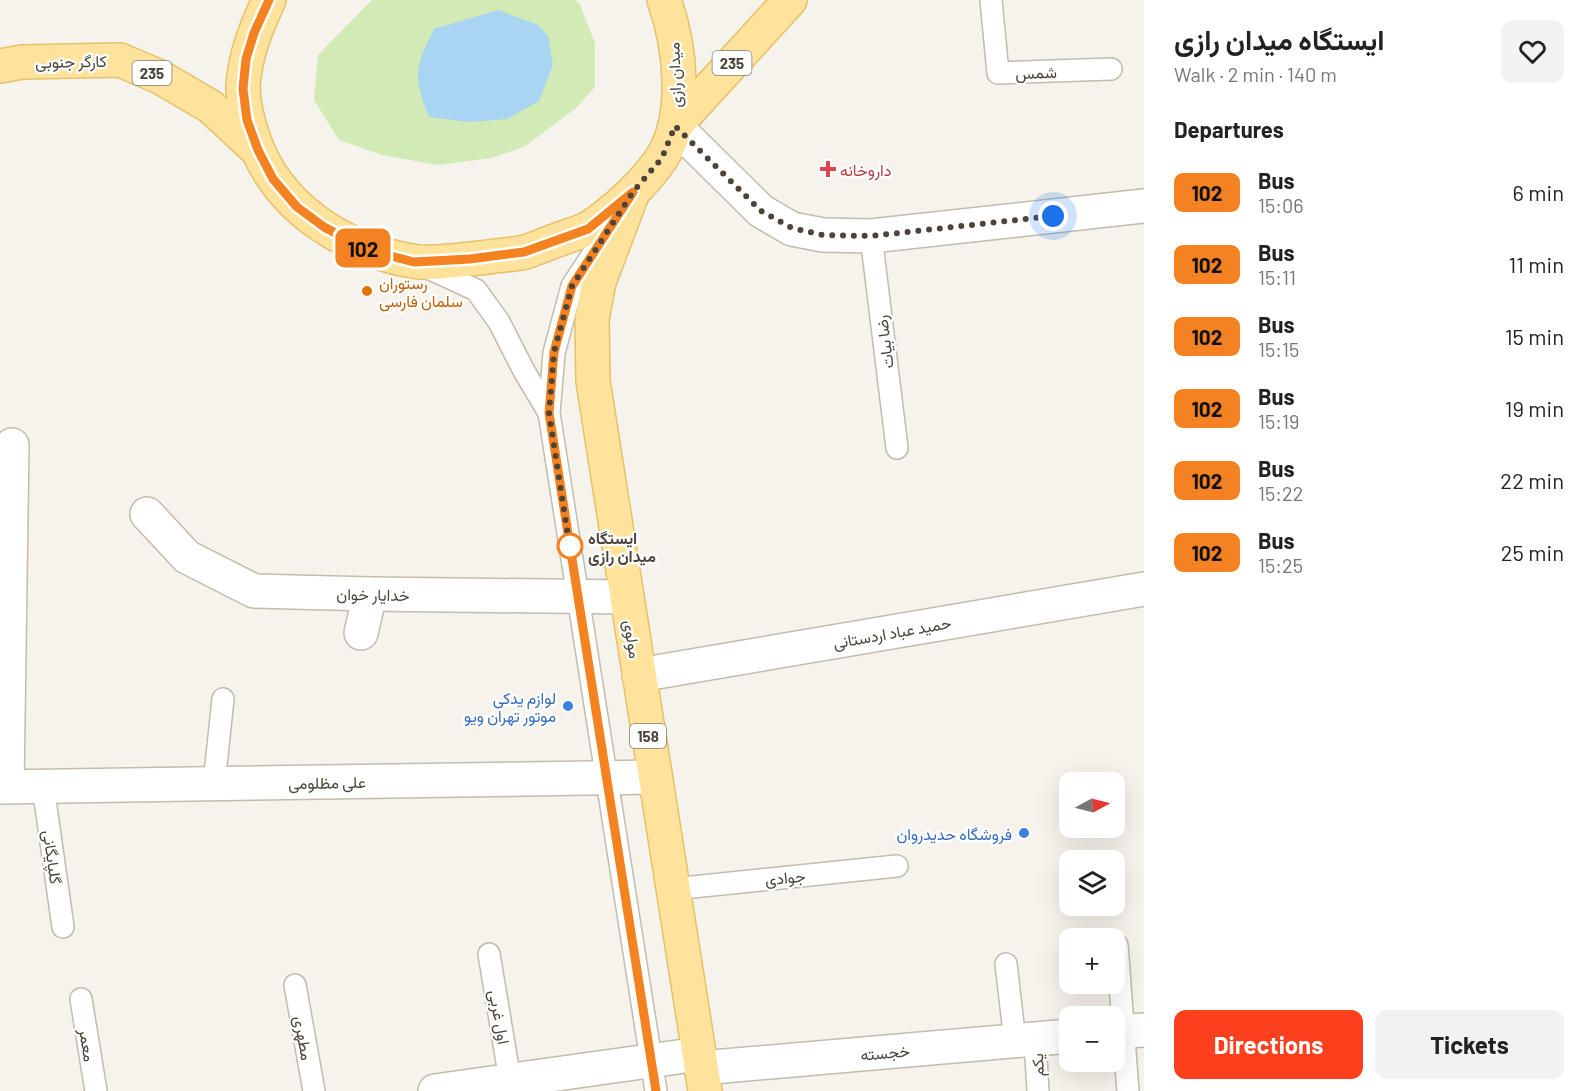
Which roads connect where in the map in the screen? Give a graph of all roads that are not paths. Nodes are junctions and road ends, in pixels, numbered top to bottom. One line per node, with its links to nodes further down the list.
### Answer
1 (269, 0): 8 (main road, میدان رازی)
2 (663, 0): 7 (main road, میدان رازی)
3 (790, 0): 7 (main road, 235)
4 (991, 0): 6 (lane, شمس)
5 (0, 66): 8 (main road, کارگر جنوبی / 235)
6 (1111, 69)
7 (675, 126): 9 (main road, میدان رازی); 11 (street)
8 (258, 150): 12 (main road, میدان رازی)
9 (633, 192): 12 (main road, میدان رازی); 13 (lane); 20 (main road, مولوی / 158)
10 (1144, 206): 11 (street)
11 (871, 236): 15 (lane, رضا بیات)
12 (414, 262): 13 (lane)
13 (549, 413): 19 (lane)
14 (12, 445): 28 (street)
15 (897, 448)
16 (147, 514): 18 (street, خدایار خوان)
17 (1144, 589): 22 (street, حمید عباد اردستانی)
18 (370, 594): 19 (street, خدایار خوان); 21 (street)
19 (578, 596): 20 (street, خدایار خوان); 24 (lane)
20 (627, 597): 22 (main road, مولوی / 158)
21 (361, 633)
22 (639, 675): 25 (main road, مولوی / 158)
23 (223, 699): 26 (lane)
24 (606, 777): 25 (street, علی مظلومی); 26 (street, علی مظلومی); 41 (lane)
25 (655, 777): 30 (main road, مولوی / 158)
26 (214, 784): 27 (street, علی مظلومی)
27 (43, 786): 28 (street, علی مظلومی); 31 (lane, گلپایگانی)
28 (4, 787)
29 (897, 866): 30 (lane, جوادی)
30 (673, 889): 40 (main road, مولوی / 158)
31 (63, 927)
32 (489, 954): 42 (lane, اول غربی)
33 (1006, 964): 39 (lane, یکم)
34 (295, 985): 44 (lane, مطهری)
35 (1124, 994): 37 (lane)
36 (81, 999): 43 (lane, معمر)
37 (1128, 1031): 47 (lane)
38 (1059, 1037): 39 (street, خجسته)
39 (1025, 1040): 40 (street, خجسته); 46 (lane, یکم)
40 (702, 1071): 41 (street, خجسته)
41 (654, 1076): 42 (street, خجسته)
42 (510, 1080): 45 (street, خجسته)
43 (96, 1091)
44 (314, 1091)
45 (435, 1091)
46 (1038, 1091)
47 (1128, 1091)

